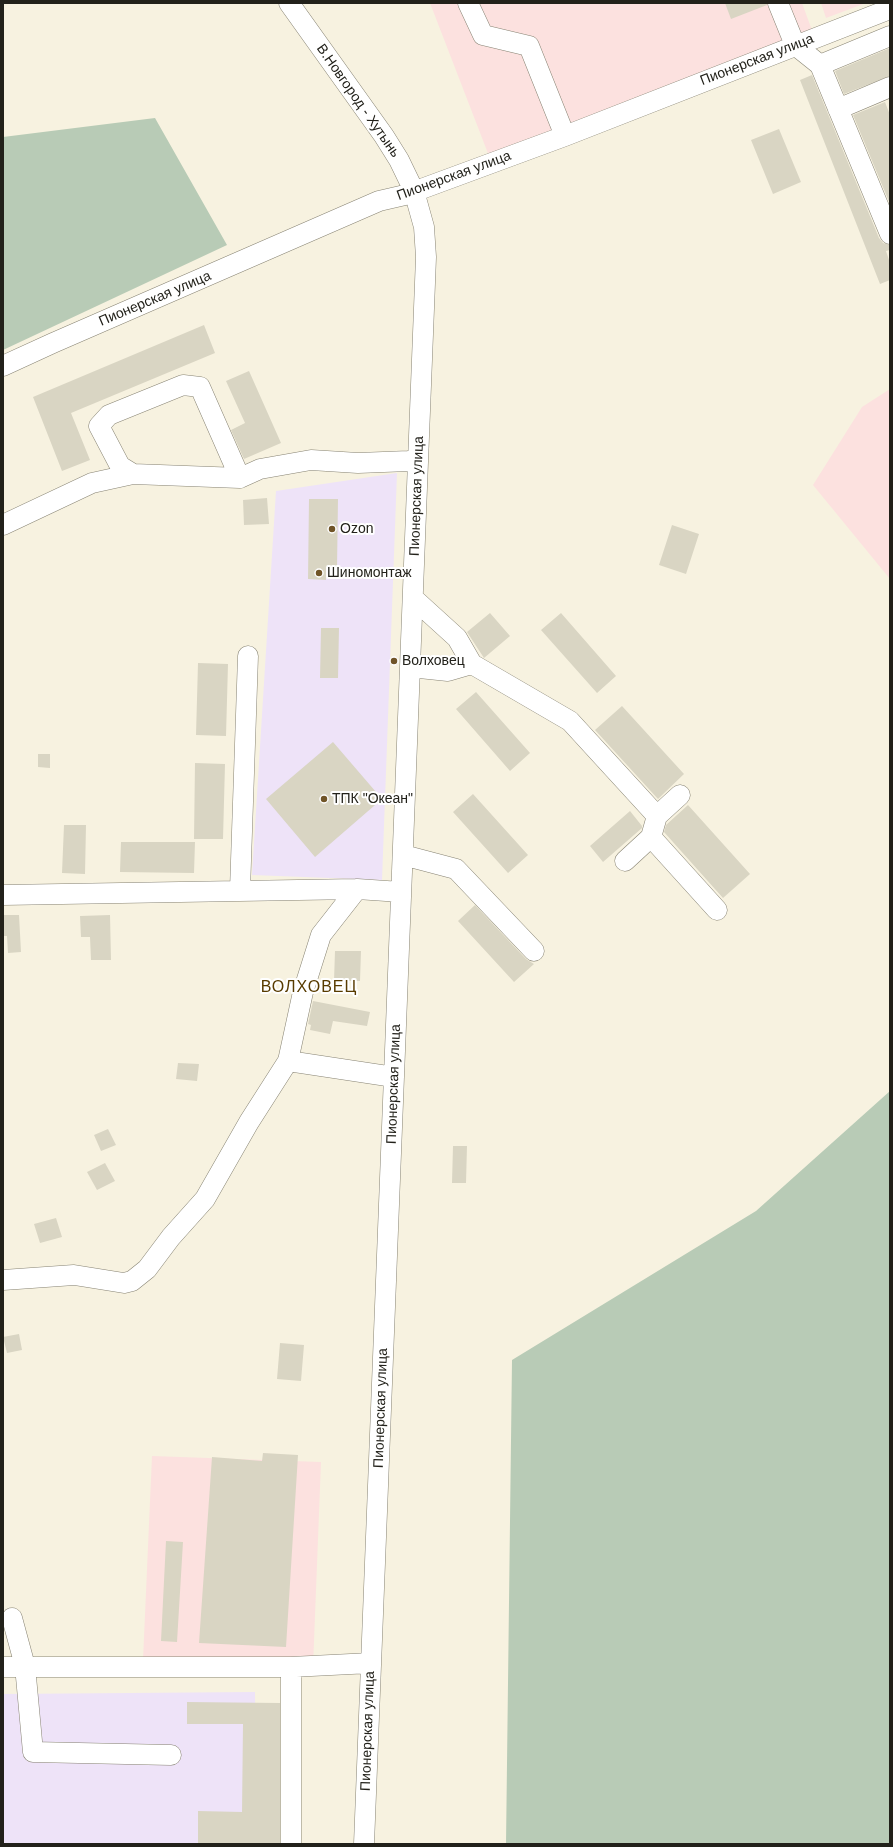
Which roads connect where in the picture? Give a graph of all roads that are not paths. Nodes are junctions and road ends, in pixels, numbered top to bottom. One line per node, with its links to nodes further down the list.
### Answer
1 (289, 3): 11 (street, В.Новгород - Хутынь)
2 (468, 3): 10 (street)
3 (778, 3): 6 (street)
4 (890, 9): 6 (street, Пионерская улица)
5 (890, 36): 7 (street)
6 (795, 45): 7 (street); 10 (street, Пионерская улица)
7 (820, 65): 9 (street)
8 (889, 90): 9 (street)
9 (838, 109): 12 (street)
10 (565, 136): 11 (street, Пионерская улица)
11 (414, 191): 13 (street, В.Новгород - Хутынь); 14 (street, Пионерская улица)
12 (890, 234)
13 (423, 324): 15 (street, Пионерская улица)
14 (3, 366)
15 (418, 459): 17 (street); 19 (street, Пионерская улица)
16 (133, 474): 17 (street); 17 (street); 18 (street)
17 (240, 478)
18 (3, 525)
19 (413, 598): 21 (street); 22 (street, Пионерская улица)
20 (248, 656): 29 (street)
21 (472, 664): 22 (street); 24 (street)
22 (410, 667): 26 (street, Пионерская улица)
23 (680, 796): 24 (street)
24 (657, 816): 25 (street)
25 (651, 837): 27 (street); 32 (street)
26 (403, 855): 30 (street, Пионерская улица); 33 (street)
27 (625, 861)
28 (358, 889): 29 (street); 30 (street); 34 (street)
29 (240, 890): 31 (street)
30 (401, 892): 35 (street, Пионерская улица)
31 (3, 895)
32 (716, 910)
33 (534, 951)
34 (288, 1061): 35 (street); 36 (street)
35 (394, 1077): 38 (street, Пионерская улица)
36 (3, 1280)
37 (12, 1618): 39 (street)
38 (371, 1663): 41 (street); 44 (street, Пионерская улица)
39 (25, 1666): 40 (street); 41 (street); 42 (street)
40 (3, 1667)
41 (291, 1667): 43 (street)
42 (171, 1755)
43 (291, 1844)
44 (364, 1844)

